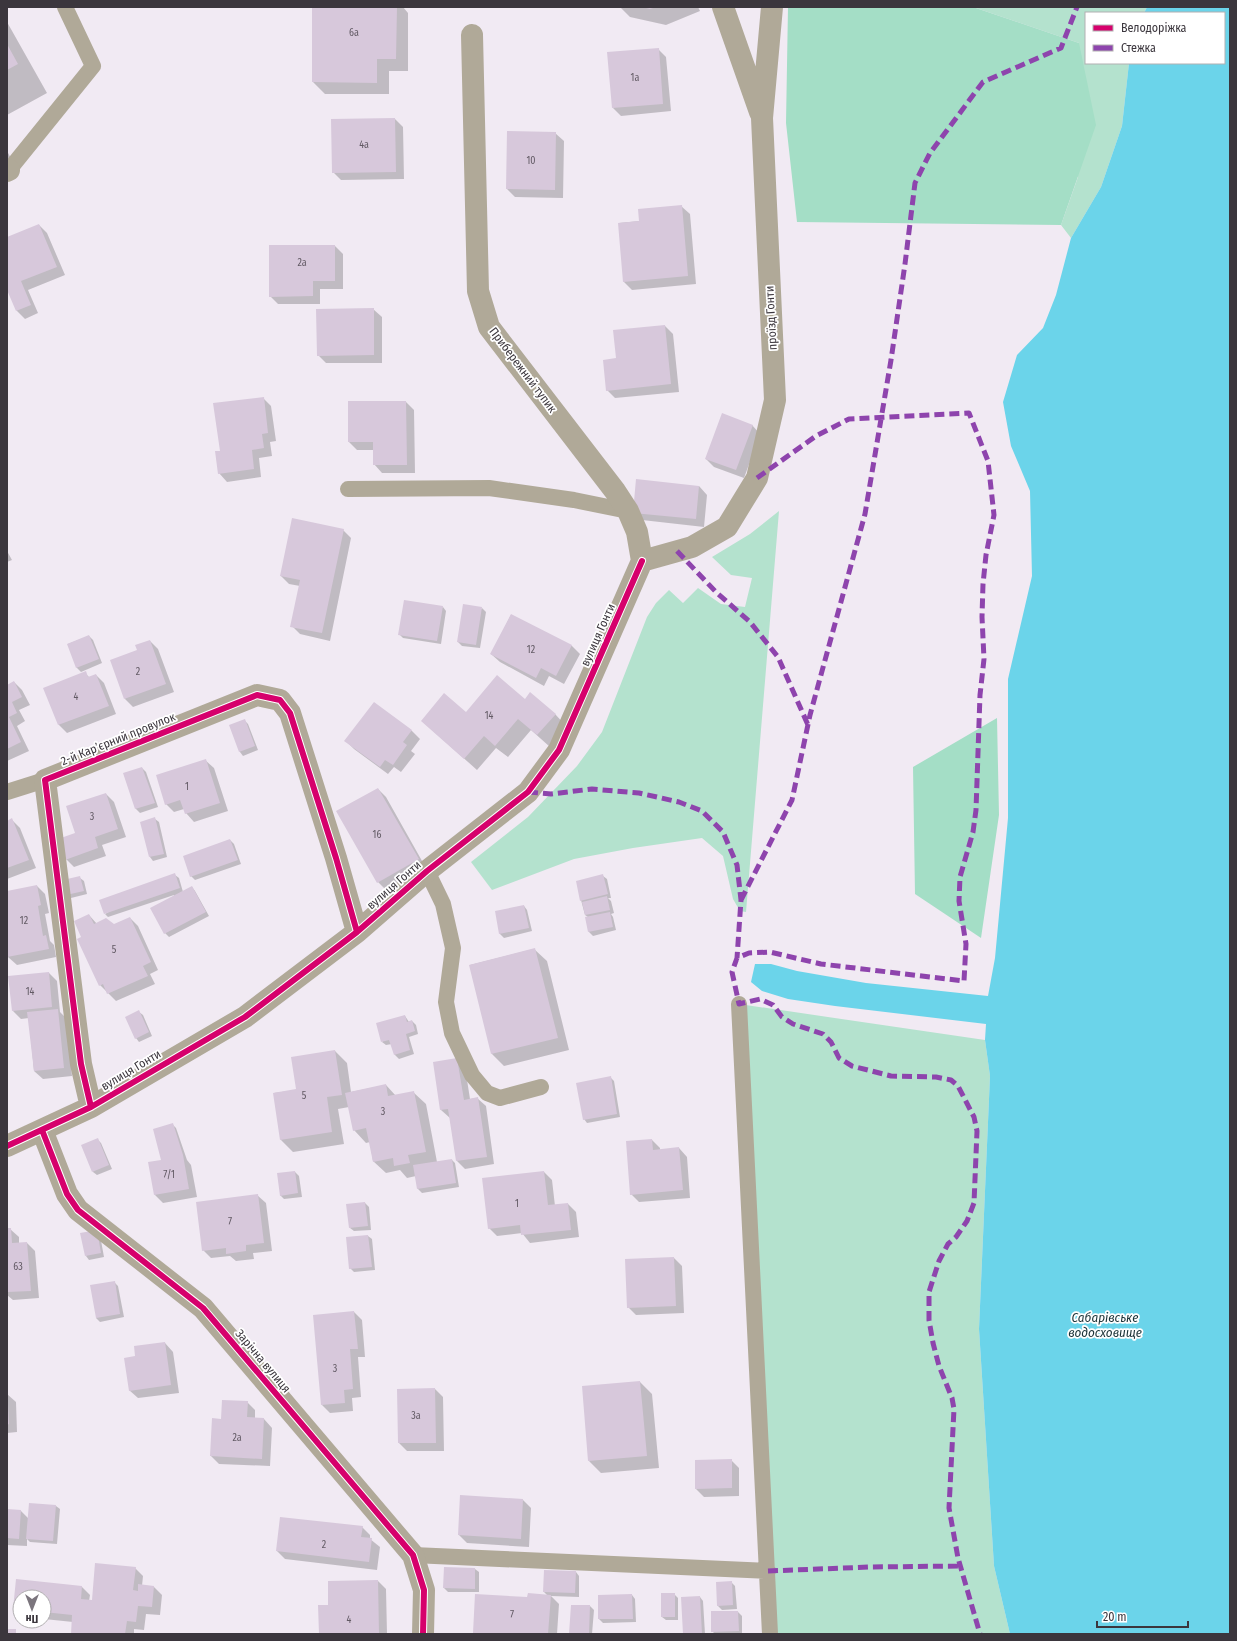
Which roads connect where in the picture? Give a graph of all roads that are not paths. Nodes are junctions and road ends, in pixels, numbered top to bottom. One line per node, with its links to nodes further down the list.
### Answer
1 (64, 7): 6 (lane)
2 (723, 7): 5 (street)
3 (772, 7): 5 (street, проїзд Гонти)
4 (472, 35): 8 (street, Прибережний тупик)
5 (762, 118): 9 (street, проїзд Гонти)
6 (8, 170)
7 (348, 488): 8 (lane)
8 (628, 511): 9 (street, Прибережний тупик)
9 (642, 561): 12 (street, вулиця Гонти)
10 (45, 780): 11 (lane); 13 (street, 2-й Карʼєрний провулок); 16 (street)
11 (7, 792)
12 (427, 871): 13 (street, вулиця Гонти); 15 (lane)
13 (357, 932): 16 (street, вулиця Гонти)
14 (739, 1004): 20 (lane)
15 (541, 1088)
16 (91, 1107): 17 (street, вулиця Гонти)
17 (42, 1130): 18 (street, вулиця Гонти); 19 (street, Зарічна вулиця)
18 (7, 1146)
19 (413, 1556): 20 (lane); 21 (street, Зарічна вулиця)
20 (768, 1571): 22 (lane)
21 (423, 1634)
22 (770, 1634)

